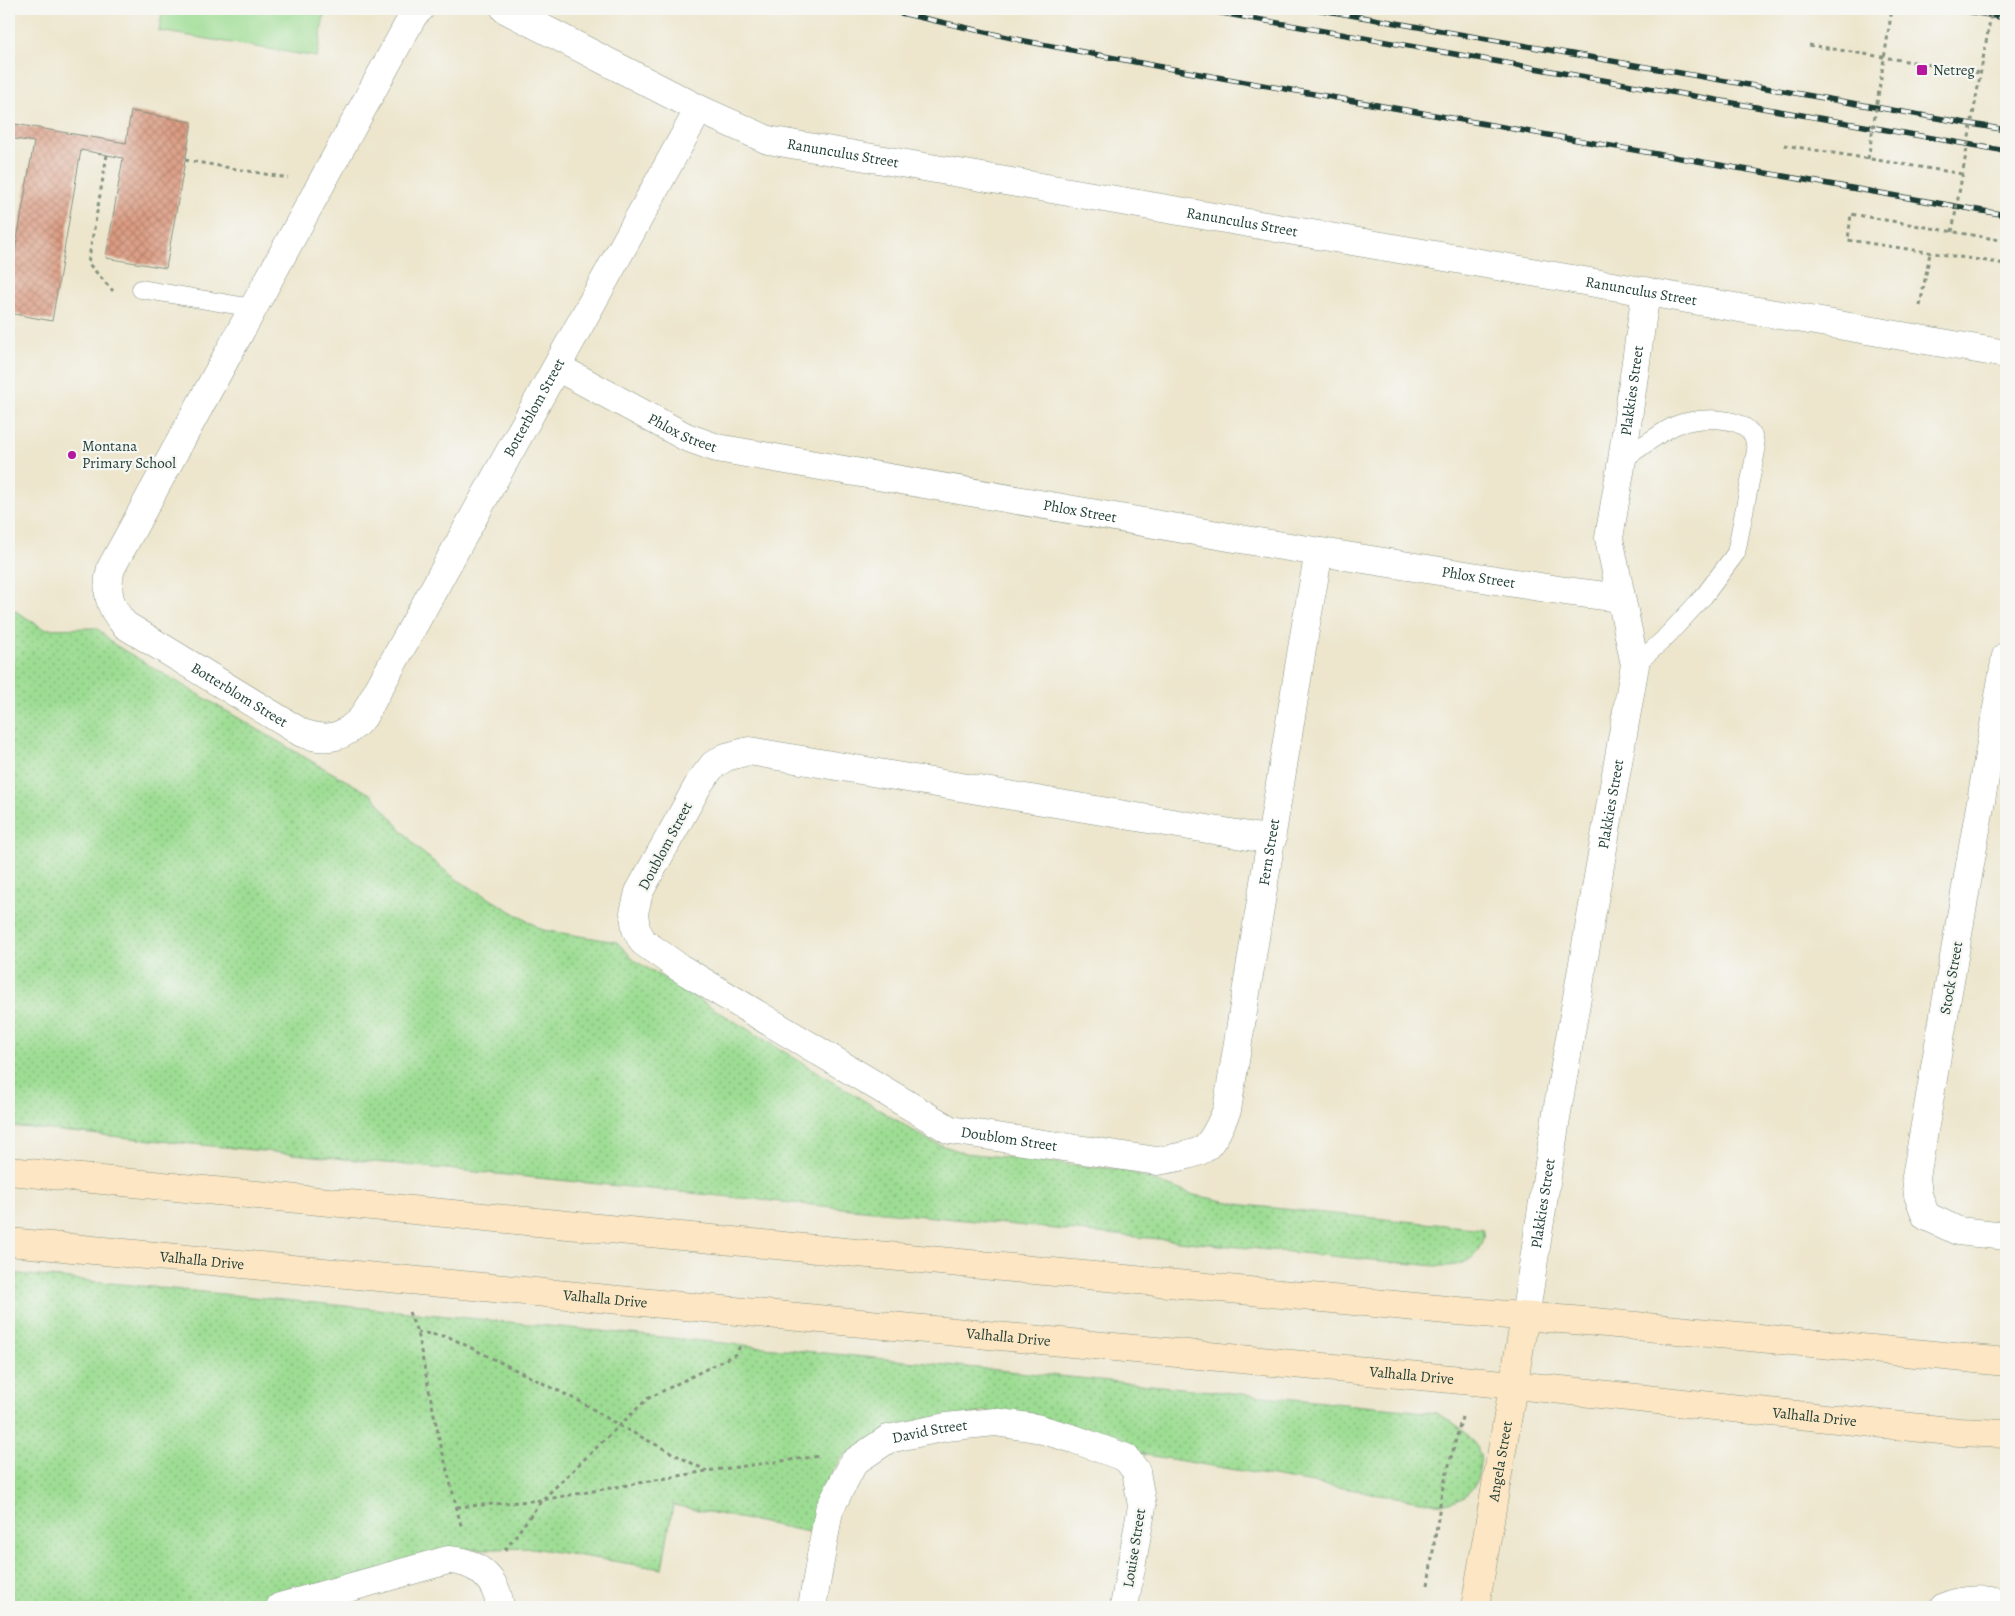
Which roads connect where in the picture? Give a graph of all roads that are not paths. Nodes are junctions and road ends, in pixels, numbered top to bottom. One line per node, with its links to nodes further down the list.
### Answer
1 (420, 9): 6 (street, Botterblom Street)
2 (505, 9): 3 (street, Ranunculus Street)
3 (699, 109): 5 (street, Ranunculus Street); 8 (street, Botterblom Street)
4 (141, 289): 6 (lane)
5 (1646, 291): 7 (street, Ranunculus Street); 9 (street, Plakkies Street)
6 (253, 308): 8 (street, Botterblom Street)
7 (2006, 354)
8 (557, 367): 10 (street, Phlox Street)
9 (1622, 460): 11 (street, Plakkies Street); 13 (lane)
10 (1319, 552): 11 (street, Phlox Street); 14 (street, Fern Street)
11 (1621, 598): 13 (street, Plakkies Street)
12 (2006, 656): 17 (street, Stock Street)
13 (1635, 665): 19 (street, Plakkies Street)
14 (1272, 840): 15 (street, Fern Street); 15 (street, Doublom Street)
15 (1205, 1148)
16 (9, 1171): 19 (main road)
17 (2006, 1236)
18 (9, 1242): 21 (main road, Valhalla Drive)
19 (1525, 1317): 20 (main road); 21 (main road, Angela Street)
20 (2006, 1362)
21 (1514, 1385): 22 (main road, Valhalla Drive); 29 (main road, Angela Street)
22 (2006, 1434)
23 (1074, 1439): 27 (street, David Street); 28 (street, Louise Street)
24 (2006, 1602): 30 (street)
25 (280, 1607): 26 (street)
26 (500, 1607)
27 (812, 1607)
28 (1124, 1607)
29 (1475, 1607)
30 (1944, 1607)

